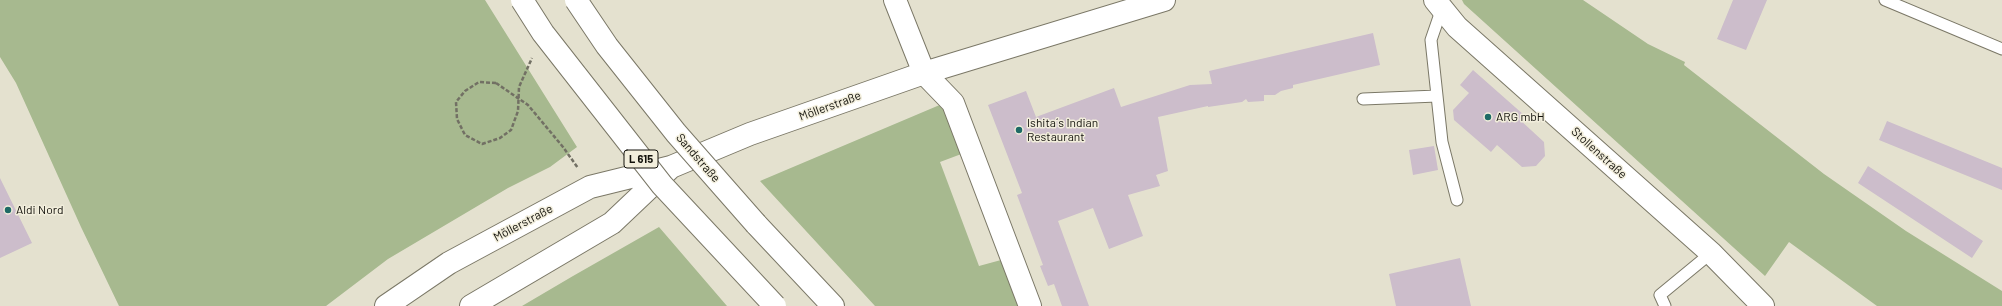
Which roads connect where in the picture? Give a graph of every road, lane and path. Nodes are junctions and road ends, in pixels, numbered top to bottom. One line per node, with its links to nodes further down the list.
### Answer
1 (522, 0): 7 (street, L 615, bridge)
2 (576, 0): 19 (street, Sandstraße, bridge)
3 (894, 0): 9 (street)
4 (1164, 0): 9 (street, Möllerstraße)
5 (1885, 0): 8 (lane)
6 (1439, 4): 10 (lane); 15 (street, Stollenstraße)
7 (544, 34): 12 (path, bridge); 18 (street, L 615, bridge)
8 (2002, 49)
9 (924, 73): 13 (street, Möllerstraße); 20 (street)
10 (1437, 96): 11 (lane); 14 (lane)
11 (1363, 99)
12 (563, 147)
13 (671, 167): 16 (street, Möllerstraße); 17 (street, Möllerstraße)
14 (1457, 200)
15 (1711, 253): 21 (lane); 22 (street, Stollenstraße)
16 (386, 306)
17 (471, 306)
18 (775, 306)
19 (833, 306)
20 (1030, 306)
21 (1665, 306)
22 (1763, 306)

